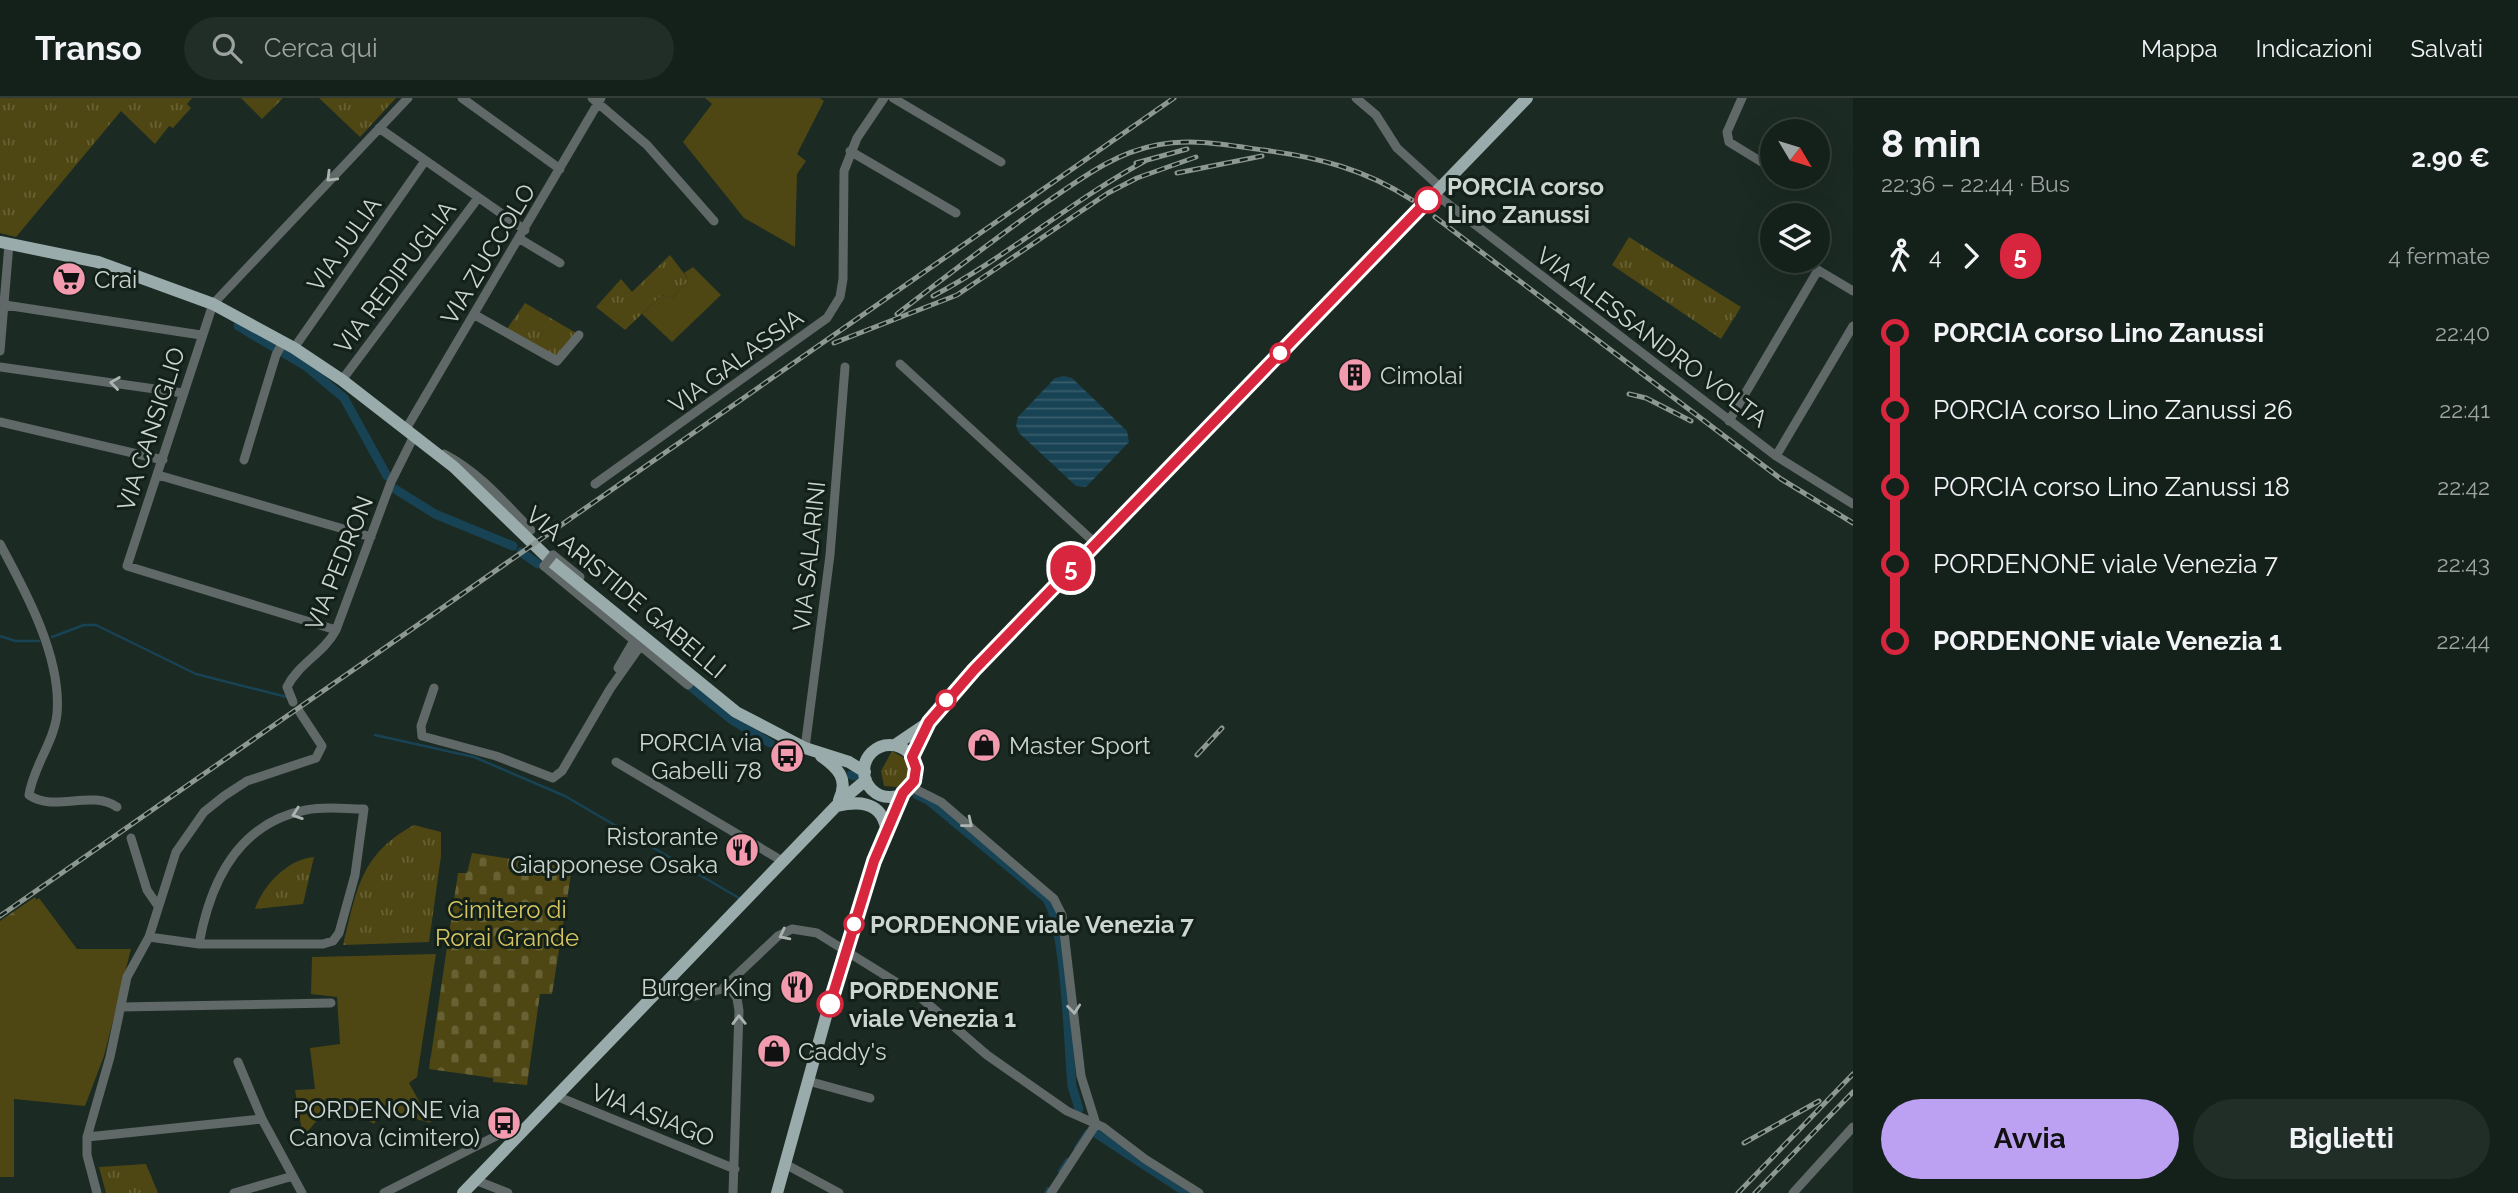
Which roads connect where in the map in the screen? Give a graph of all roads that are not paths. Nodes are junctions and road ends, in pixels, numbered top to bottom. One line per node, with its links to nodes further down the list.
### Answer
1 (408, 98): 9 (street)
2 (462, 98): 14 (street)
3 (884, 98): 10 (street, VIA GALASSIA)
4 (893, 98): 13 (street)
5 (1356, 98): 15 (street, VIA ALESSANDRO VOLTA)
6 (1527, 98): 15 (main road)
7 (1742, 98): 12 (street)
8 (598, 100): 14 (street, VIA ZUCCOLO); 18 (street)
9 (379, 128): 11 (street); 23 (street, one-way to 23)
10 (850, 151): 17 (street); 44 (street, VIA GALASSIA)
11 (425, 161): 16 (street); 29 (street, VIA JULIA)
12 (1760, 161)
13 (1001, 162)
14 (560, 169): 19 (street, VIA ZUCCOLO)
15 (1437, 190): 36 (street, VIA ALESSANDRO VOLTA); 48 (main road)
16 (478, 198): 19 (street); 34 (street, VIA REDIPUGLIA)
17 (956, 213)
18 (714, 220)
19 (522, 234): 21 (street); 25 (street, VIA ZUCCOLO)
20 (4, 243): 23 (main road, VIA ARISTIDE GABELLI); 24 (street)
21 (561, 263)
22 (1853, 290): 36 (street)
23 (213, 304): 27 (street, VIA CANSIGLIO); 29 (main road, VIA ARISTIDE GABELLI)
24 (5, 305): 27 (street); 30 (street)
25 (475, 315): 28 (street); 38 (street, VIA ZUCCOLO)
26 (1853, 326): 40 (street)
27 (201, 335): 35 (street, VIA CANSIGLIO)
28 (579, 335)
29 (283, 348): 34 (main road, VIA ARISTIDE GABELLI); 42 (street, VIA JULIA)
30 (0, 351)
31 (900, 364): 48 (street)
32 (0, 367): 35 (street, one-way to 32)
33 (845, 367): 55 (street, VIA SALARINI)
34 (342, 380): 38 (main road, VIA ARISTIDE GABELLI)
35 (183, 393): 41 (street, VIA CANSIGLIO)
36 (1729, 421): 40 (street, VIA ALESSANDRO VOLTA)
37 (0, 422): 41 (street)
38 (410, 432): 39 (main road, VIA ARISTIDE GABELLI); 47 (street, VIA PEDRON)
39 (427, 446): 46 (street, VIA ARISTIDE GABELLI); 51 (main road, VIA ARISTIDE GABELLI)
40 (1776, 456): 45 (street, VIA ALESSANDRO VOLTA)
41 (163, 460): 43 (street, VIA CANSIGLIO)
42 (244, 460)
43 (158, 475): 47 (street); 50 (street, VIA CANSIGLIO)
44 (595, 484)
45 (1853, 504)
46 (531, 530)
47 (371, 537): 50 (street, VIA PEDRON)
48 (1095, 543): 53 (main road)
49 (0, 544): 64 (street)
50 (336, 630): 69 (street, VIA PEDRON)
51 (640, 639): 51 (street, bridge); 52 (street); 55 (main road, VIA ARISTIDE GABELLI)
52 (434, 688)
53 (929, 722): 54 (main road); 58 (main road)
54 (895, 746): 56 (main road); 58 (main road)
55 (808, 749): 57 (main road, VIA ARISTIDE GABELLI); 63 (main road, VIA ARISTIDE GABELLI)
56 (872, 753): 57 (main road, VIA ARISTIDE GABELLI); 60 (main road)
57 (836, 757): 60 (main road, VIA ARISTIDE GABELLI)
58 (912, 757): 61 (main road)
59 (616, 762): 68 (street)
60 (865, 776): 62 (main road); 63 (main road)
61 (907, 790): 62 (main road); 67 (main road); 82 (street, one-way to 82)
62 (879, 794): 63 (main road); 65 (main road)
63 (837, 806): 65 (main road); 68 (main road)
64 (117, 807)
65 (885, 824): 67 (main road)
66 (131, 838): 69 (street)
67 (880, 847): 72 (main road)
68 (784, 862): 73 (main road)
69 (158, 906): 70 (street)
70 (149, 937): 71 (street); 76 (street)
71 (199, 944): 71 (street, one-way to 71)
72 (844, 953): 74 (street, one-way to 74); 78 (main road); 82 (street)
73 (668, 983): 74 (street); 79 (main road)
74 (722, 989): 87 (street, one-way to 74)
75 (331, 1003): 76 (street)
76 (121, 1007): 85 (street)
77 (239, 1062): 81 (street)
78 (808, 1081): 80 (street); 86 (main road)
79 (556, 1096): 83 (main road); 87 (street, VIA ASIAGO)
80 (870, 1098)
81 (262, 1119): 85 (street); 88 (street)
82 (1096, 1124): 99 (street); 100 (street)
83 (526, 1127): 89 (main road); 93 (street)
84 (1853, 1128): 101 (street)
85 (87, 1137): 90 (street)
86 (785, 1164): 97 (main road); 98 (street)
87 (735, 1169): 96 (street)
88 (293, 1176): 91 (street); 92 (street)
89 (475, 1180): 94 (main road); 95 (street)
90 (97, 1193)
91 (234, 1193)
92 (302, 1193)
93 (384, 1193)
94 (463, 1193)
95 (508, 1193)
96 (733, 1193)
97 (777, 1193)
98 (839, 1193)
99 (1051, 1193)
100 (1199, 1193)
101 (1793, 1193)

